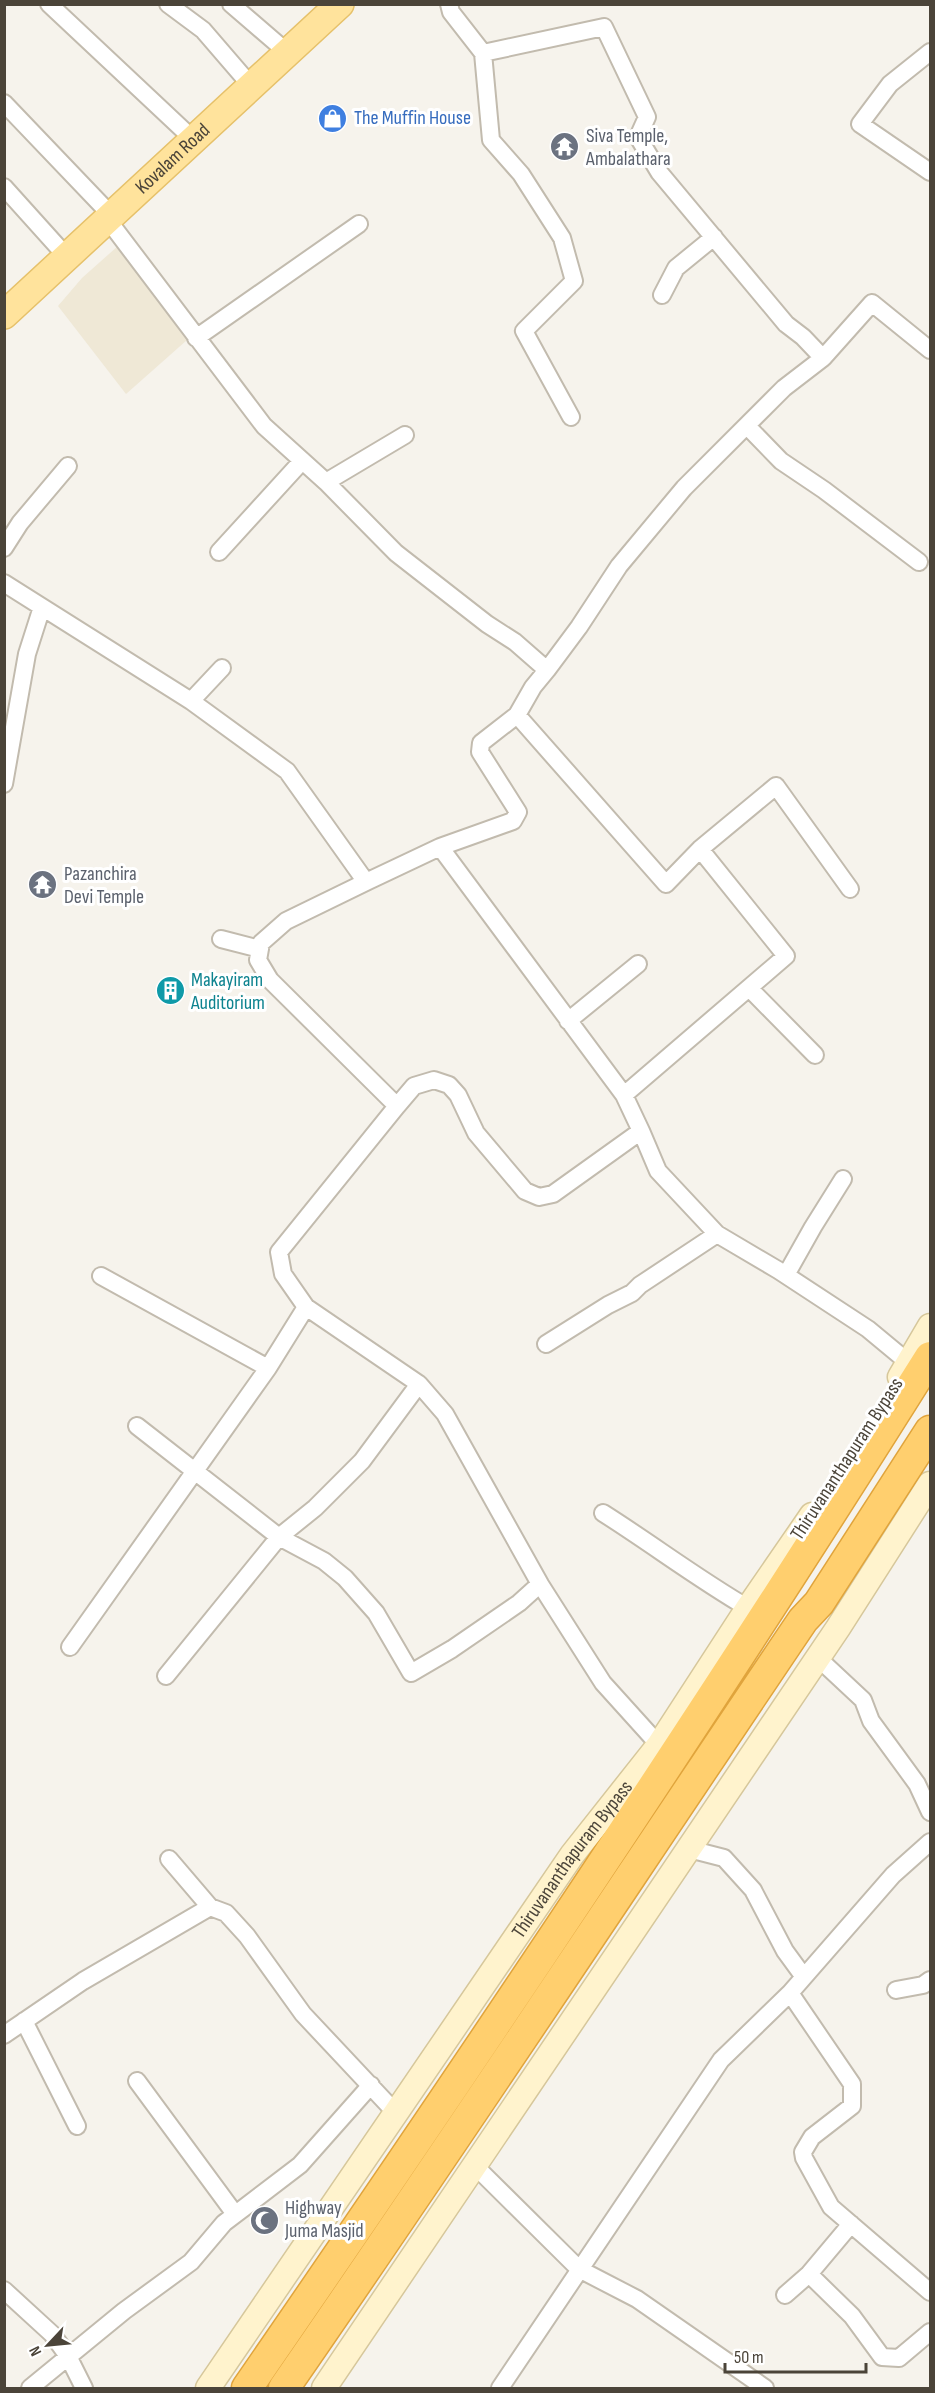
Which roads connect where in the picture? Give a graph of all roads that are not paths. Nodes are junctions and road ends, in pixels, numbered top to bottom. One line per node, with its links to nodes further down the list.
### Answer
1 (49, 4): 11 (street)
2 (168, 4): 9 (street)
3 (231, 4): 7 (street)
4 (340, 4): 7 (main road, Kovalam Road)
5 (449, 4): 8 (street)
6 (930, 52): 12 (street)
7 (288, 53): 9 (main road, Kovalam Road)
8 (483, 53): 16 (street); 23 (street)
9 (253, 88): 11 (main road, Kovalam Road)
10 (4, 103): 14 (street)
11 (195, 141): 14 (main road, Kovalam Road)
12 (930, 172)
13 (4, 187): 17 (street)
14 (110, 218): 17 (main road, Kovalam Road); 20 (street)
15 (358, 224): 20 (street)
16 (714, 237): 18 (street); 22 (street)
17 (67, 257): 19 (main road, Kovalam Road)
18 (662, 296)
19 (4, 315)
20 (196, 338): 26 (street)
21 (930, 350): 22 (street)
22 (823, 358): 24 (street)
23 (571, 417)
24 (747, 426): 31 (street); 35 (street)
25 (405, 435): 28 (street)
26 (302, 461): 28 (street); 30 (street)
27 (68, 465): 29 (street)
28 (326, 482): 35 (street)
29 (4, 548)
30 (219, 552)
31 (919, 562)
32 (4, 583): 33 (street)
33 (42, 607): 36 (street); 38 (street)
34 (222, 668): 36 (street)
35 (547, 670): 37 (street)
36 (191, 701): 41 (street)
37 (517, 715): 39 (street); 40 (street)
38 (4, 784)
39 (440, 847): 41 (street); 47 (street)
40 (700, 849): 42 (street); 46 (street)
41 (366, 882): 44 (street)
42 (850, 888)
43 (221, 939): 44 (street)
44 (260, 949): 50 (street)
45 (638, 964): 47 (street)
46 (749, 988): 48 (street); 49 (street)
47 (568, 1021): 49 (street)
48 (815, 1055)
49 (624, 1095): 51 (street)
50 (398, 1106): 51 (street); 56 (street)
51 (641, 1131): 53 (street)
52 (843, 1179): 54 (street)
53 (717, 1234): 54 (street); 58 (street)
54 (786, 1275): 59 (street)
55 (101, 1276): 60 (street)
56 (306, 1307): 60 (street); 61 (street)
57 (930, 1326): 59 (street, Thiruvananthapuram Bypass)
58 (546, 1344)
59 (920, 1360): 69 (street, Thiruvananthapuram Bypass); 102 (highway, Thiruvananthapuram Bypass)
60 (268, 1368): 64 (street)
61 (419, 1384): 67 (street); 68 (street)
62 (137, 1426): 64 (street)
63 (930, 1431): 103 (highway)
64 (194, 1471): 67 (street); 70 (street)
65 (930, 1484): 71 (street)
66 (603, 1513): 69 (street)
67 (279, 1537): 68 (street); 72 (street)
68 (540, 1584): 73 (street)
69 (748, 1608): 73 (street, Thiruvananthapuram Bypass)
70 (70, 1647)
71 (818, 1658): 74 (street); 76 (street)
72 (166, 1676)
73 (659, 1745): 87 (street, Thiruvananthapuram Bypass)
74 (930, 1812)
75 (930, 1842): 79 (street)
76 (689, 1849): 79 (street); 89 (street)
77 (169, 1860): 78 (street)
78 (210, 1907): 83 (street); 86 (street)
79 (804, 1977): 82 (street)
80 (930, 1980): 81 (street)
81 (896, 1990)
82 (790, 1993): 91 (street); 92 (street)
83 (24, 2021): 84 (street); 88 (street)
84 (4, 2035)
85 (136, 2081): 90 (street)
86 (371, 2085): 87 (street); 90 (street)
87 (395, 2112): 101 (street, Thiruvananthapuram Bypass)
88 (77, 2126)
89 (474, 2165): 92 (street); 104 (street)
90 (235, 2214): 98 (street)
91 (851, 2224): 93 (street); 95 (street)
92 (579, 2269): 105 (street); 106 (street)
93 (809, 2274): 96 (street); 97 (street)
94 (4, 2290): 98 (street)
95 (930, 2292)
96 (785, 2295)
97 (930, 2332)
98 (68, 2356): 99 (street); 100 (street)
99 (30, 2388)
100 (84, 2388)
101 (208, 2388)
102 (247, 2388)
103 (284, 2388)
104 (324, 2388)
105 (500, 2388)
106 (765, 2388)

